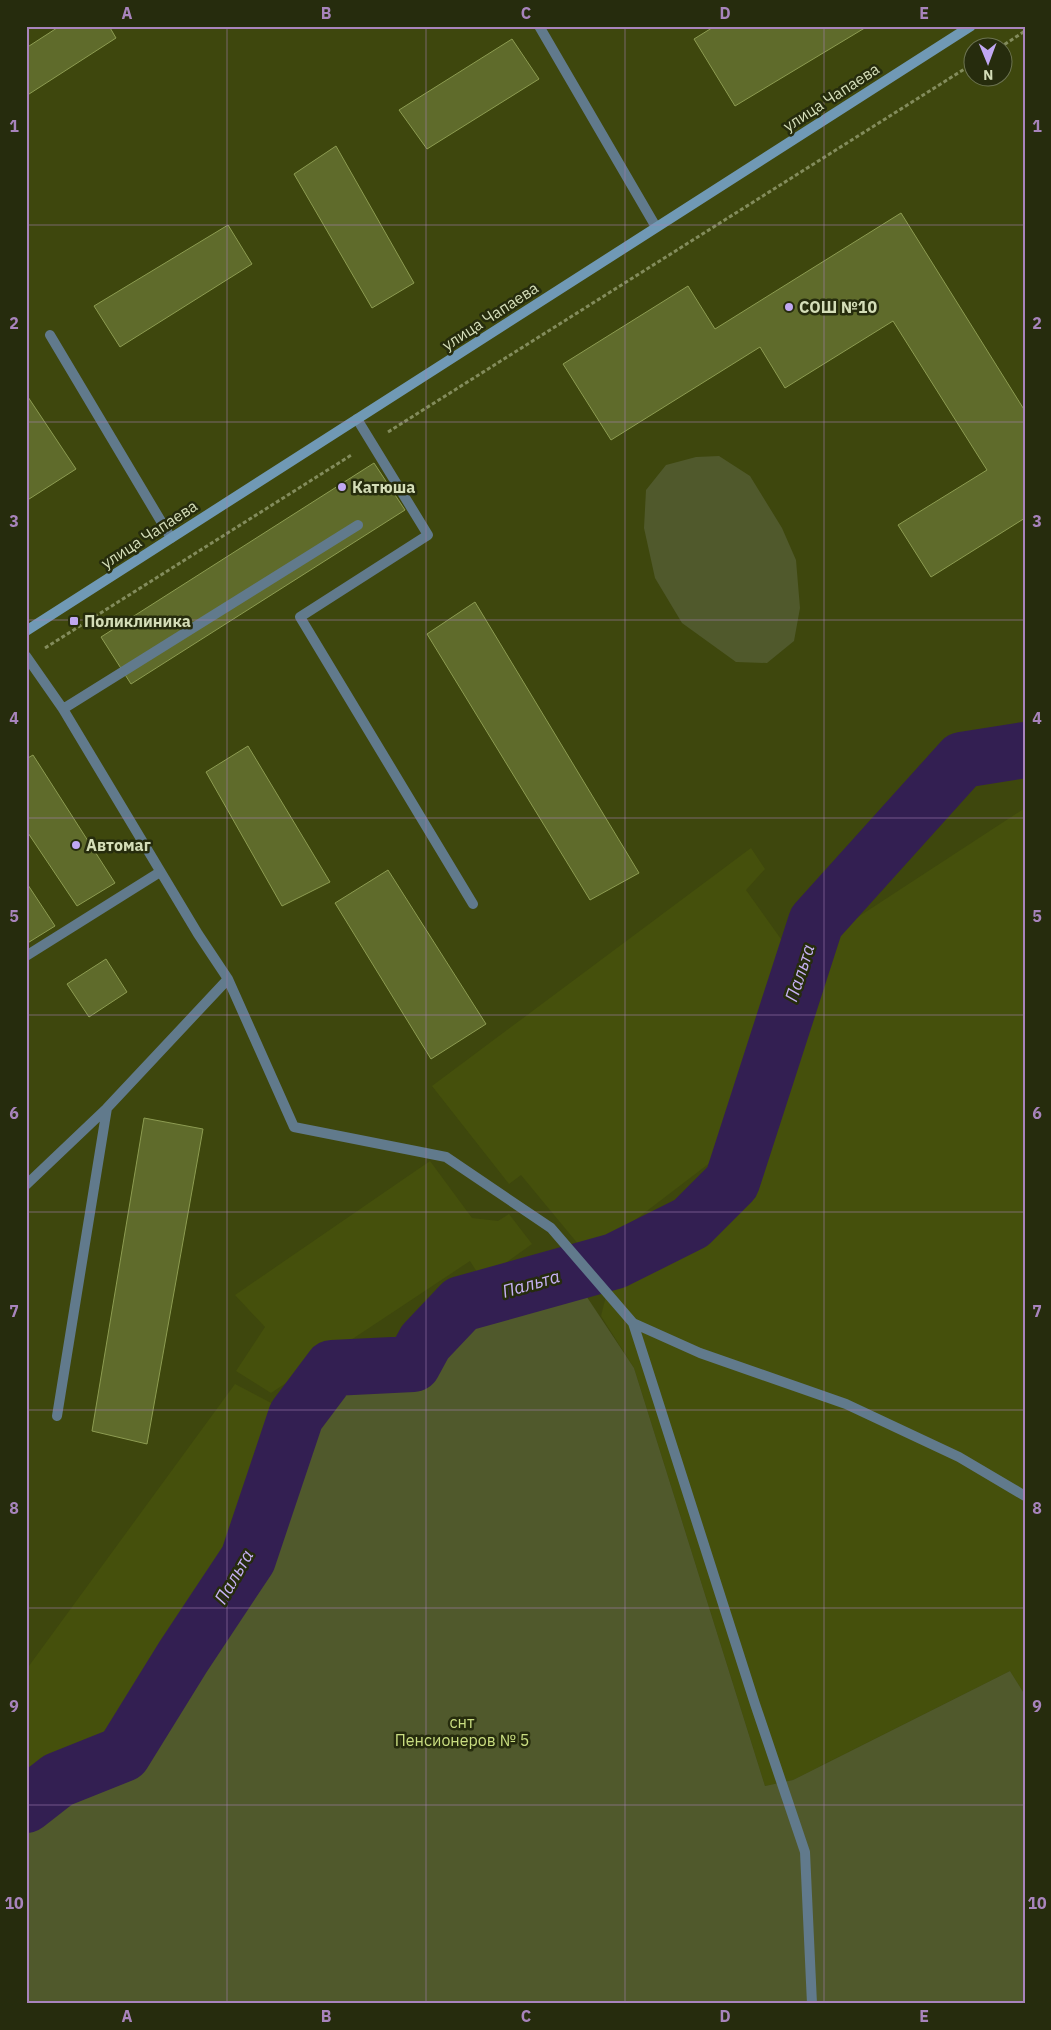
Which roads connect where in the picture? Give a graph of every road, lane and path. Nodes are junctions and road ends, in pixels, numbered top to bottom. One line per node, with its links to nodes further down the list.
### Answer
1 (539, 26): 6 (lane)
2 (971, 26): 6 (street, улица Чапаева)
3 (1025, 31): 4 (path)
4 (1014, 38)
5 (964, 69): 9 (path)
6 (656, 227): 8 (street, улица Чапаева)
7 (50, 334): 11 (lane)
8 (357, 419): 9 (lane); 11 (street, улица Чапаева)
9 (371, 443): 13 (path); 16 (lane)
10 (358, 524): 14 (lane)
11 (170, 538): 12 (street, улица Чапаева)
12 (26, 631)
13 (27, 657): 14 (lane)
14 (64, 709): 15 (lane)
15 (160, 872): 17 (lane); 18 (lane)
16 (473, 904)
17 (26, 956)
18 (228, 980): 19 (lane); 21 (lane)
19 (107, 1108): 20 (lane); 22 (lane)
20 (26, 1185)
21 (633, 1323): 23 (lane); 24 (lane)
22 (56, 1416)
23 (1025, 1496)
24 (812, 2004)

